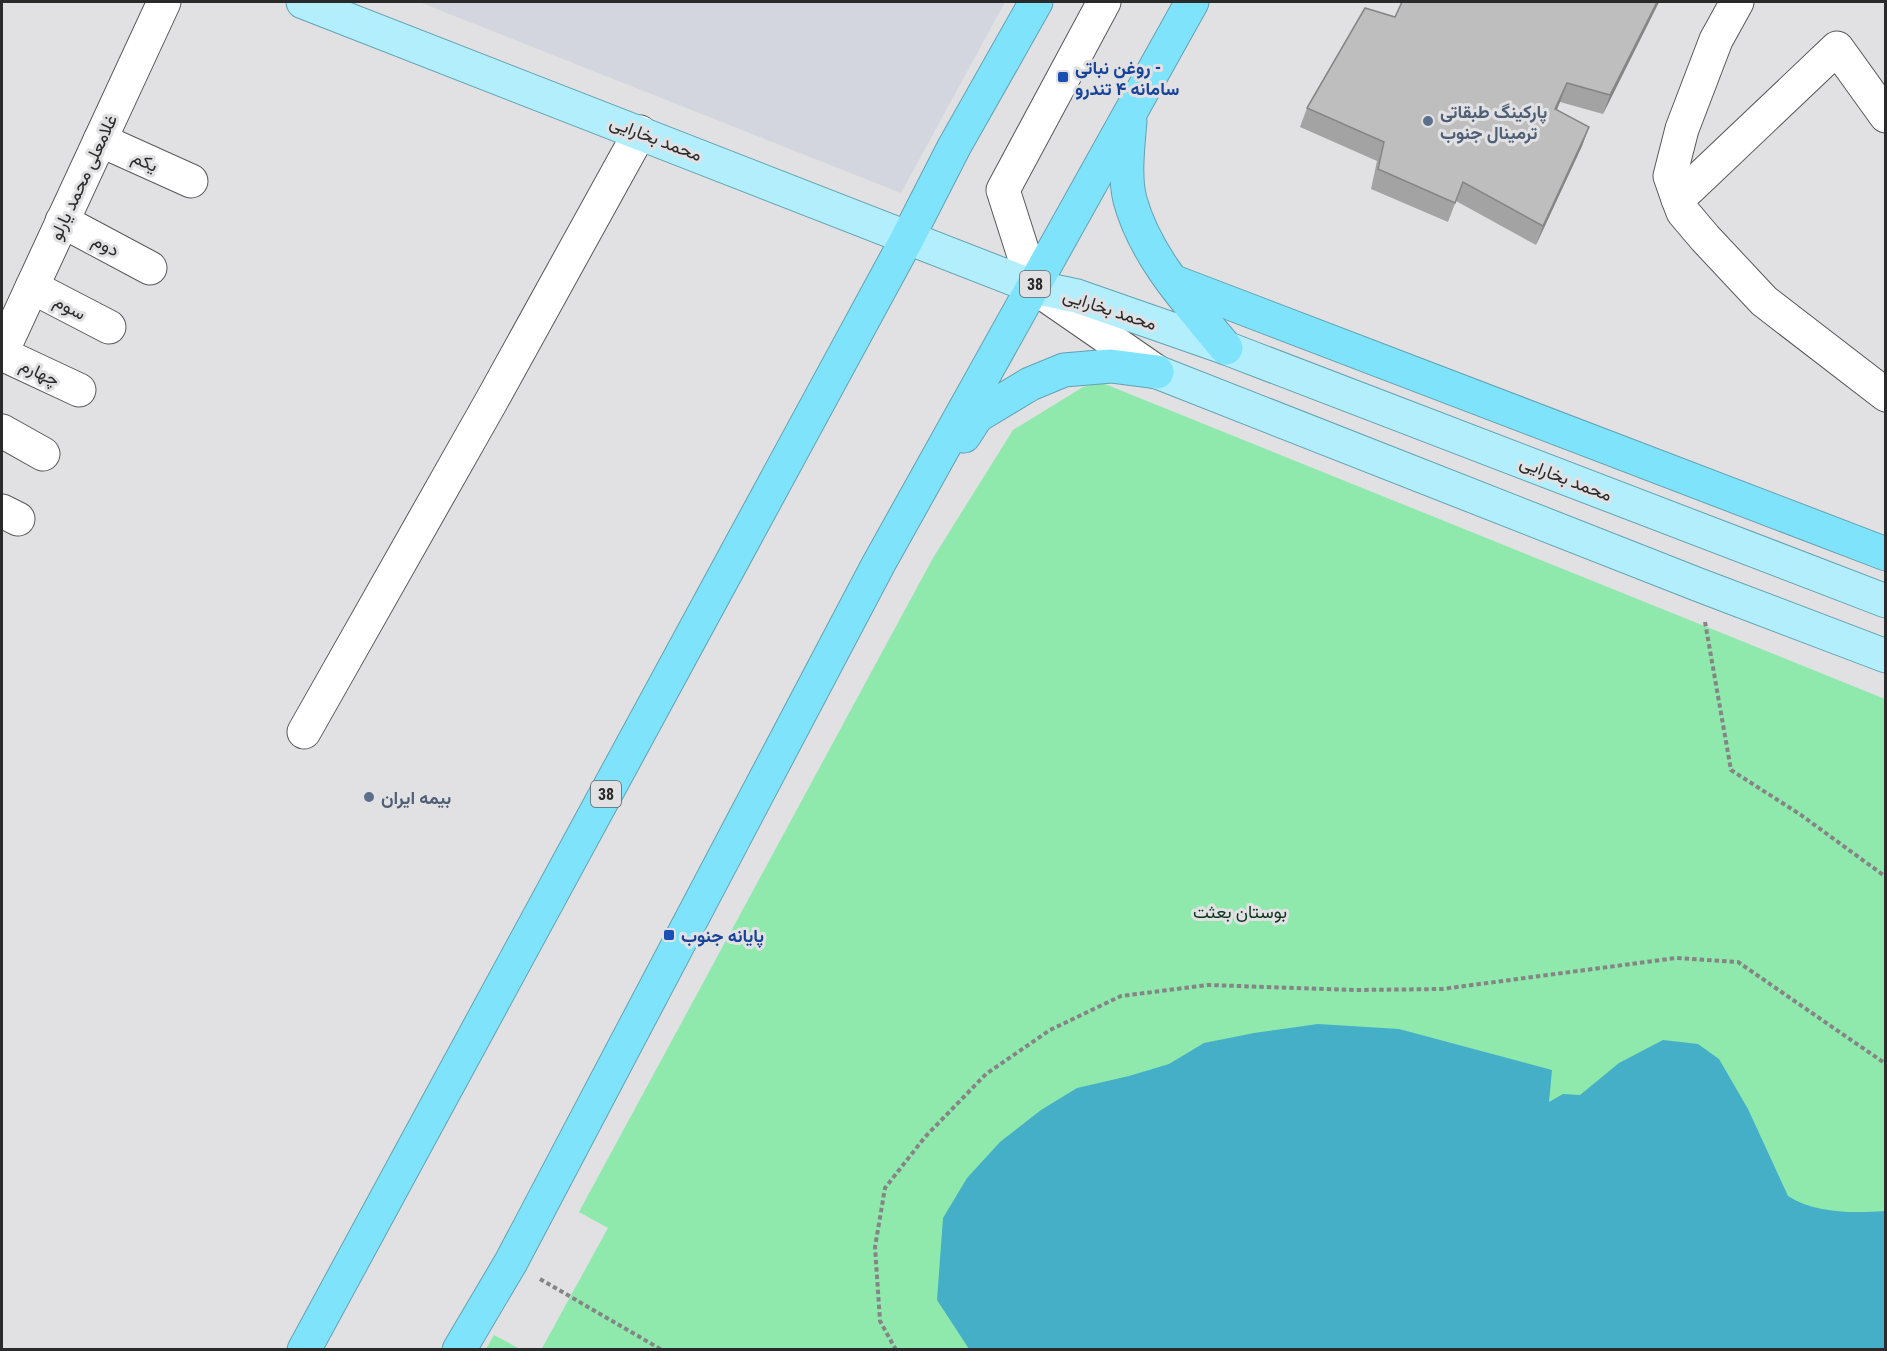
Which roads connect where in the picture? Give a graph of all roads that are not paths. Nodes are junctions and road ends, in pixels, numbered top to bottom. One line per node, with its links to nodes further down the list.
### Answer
1 (164, 2): 9 (street, غلامعلی محمد یارلو)
2 (303, 2): 8 (main road, محمد بخارایی)
3 (1036, 2): 13 (highway, 38)
4 (1104, 2): 16 (street)
5 (1193, 2): 15 (highway); 16 (highway, 38)
6 (1737, 2): 11 (street)
7 (1886, 116): 11 (street)
8 (640, 132): 13 (main road, محمد بخارایی); 30 (street)
9 (99, 140): 10 (street, یکم); 12 (street, غلامعلی محمد یارلو)
10 (191, 181)
11 (1678, 199): 23 (street)
12 (62, 221): 14 (street, دوم); 17 (street, غلامعلی محمد یارلو)
13 (908, 239): 16 (main road, محمد بخارایی); 31 (highway, 38)
14 (150, 268)
15 (1172, 281): 19 (highway); 26 (highway)
16 (1034, 286): 19 (main road, محمد بخارایی); 21 (street); 27 (highway, 38)
17 (32, 287): 18 (street, سوم); 20 (street, غلامعلی محمد یارلو)
18 (109, 327)
19 (1226, 348): 28 (main road, محمد بخارایی)
20 (2, 353): 22 (street, چهارم)
21 (1157, 372): 27 (highway); 29 (main road)
22 (79, 390)
23 (1886, 395)
24 (2, 431): 25 (street)
25 (43, 454)
26 (1886, 554)
27 (878, 565): 32 (highway, 38)
28 (1886, 601)
29 (1886, 656)
30 (304, 732)
31 (304, 1350)
32 (459, 1350)

